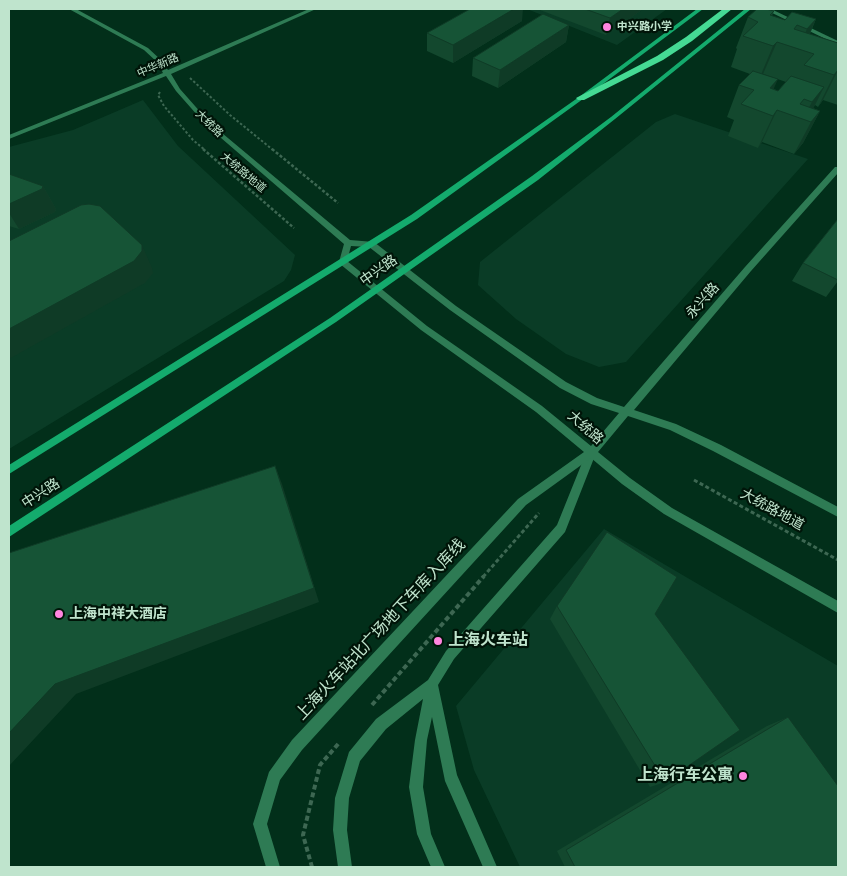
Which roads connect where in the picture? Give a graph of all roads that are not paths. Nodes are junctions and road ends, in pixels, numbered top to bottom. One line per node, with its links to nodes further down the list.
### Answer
1 (72, 9): 8 (street, 大统路)
2 (313, 9): 8 (street, 中华新路)
3 (700, 9): 9 (main road, 中兴路)
4 (748, 9): 15 (main road, 中兴路)
5 (768, 9): 7 (street)
6 (726, 11): 9 (highway)
7 (838, 42)
8 (168, 73): 10 (street, 中华新路); 12 (street, 大统路)
9 (581, 98): 13 (main road, 中兴路)
10 (9, 137)
11 (838, 169): 17 (street, 永兴路)
12 (348, 243): 13 (street); 14 (street)
13 (371, 244): 14 (main road, 中兴路); 15 (street, 大统路)
14 (343, 262): 16 (street, 大统路); 19 (main road, 中兴路)
15 (404, 270): 16 (main road, 中兴路); 17 (street, 大统路)
16 (376, 290): 18 (street, 大统路); 21 (main road, 中兴路)
17 (627, 411): 18 (street, 永兴路); 20 (street, 大统路)
18 (590, 453): 22 (street, 大统路); 23 (street); 24 (street, 上海火车站北广场地下车库入库线)
19 (9, 470)
20 (838, 512)
21 (9, 532)
22 (838, 607)
23 (432, 684): 25 (street); 26 (street); 27 (street)
24 (273, 867)
25 (345, 867)
26 (438, 867)
27 (490, 867)

